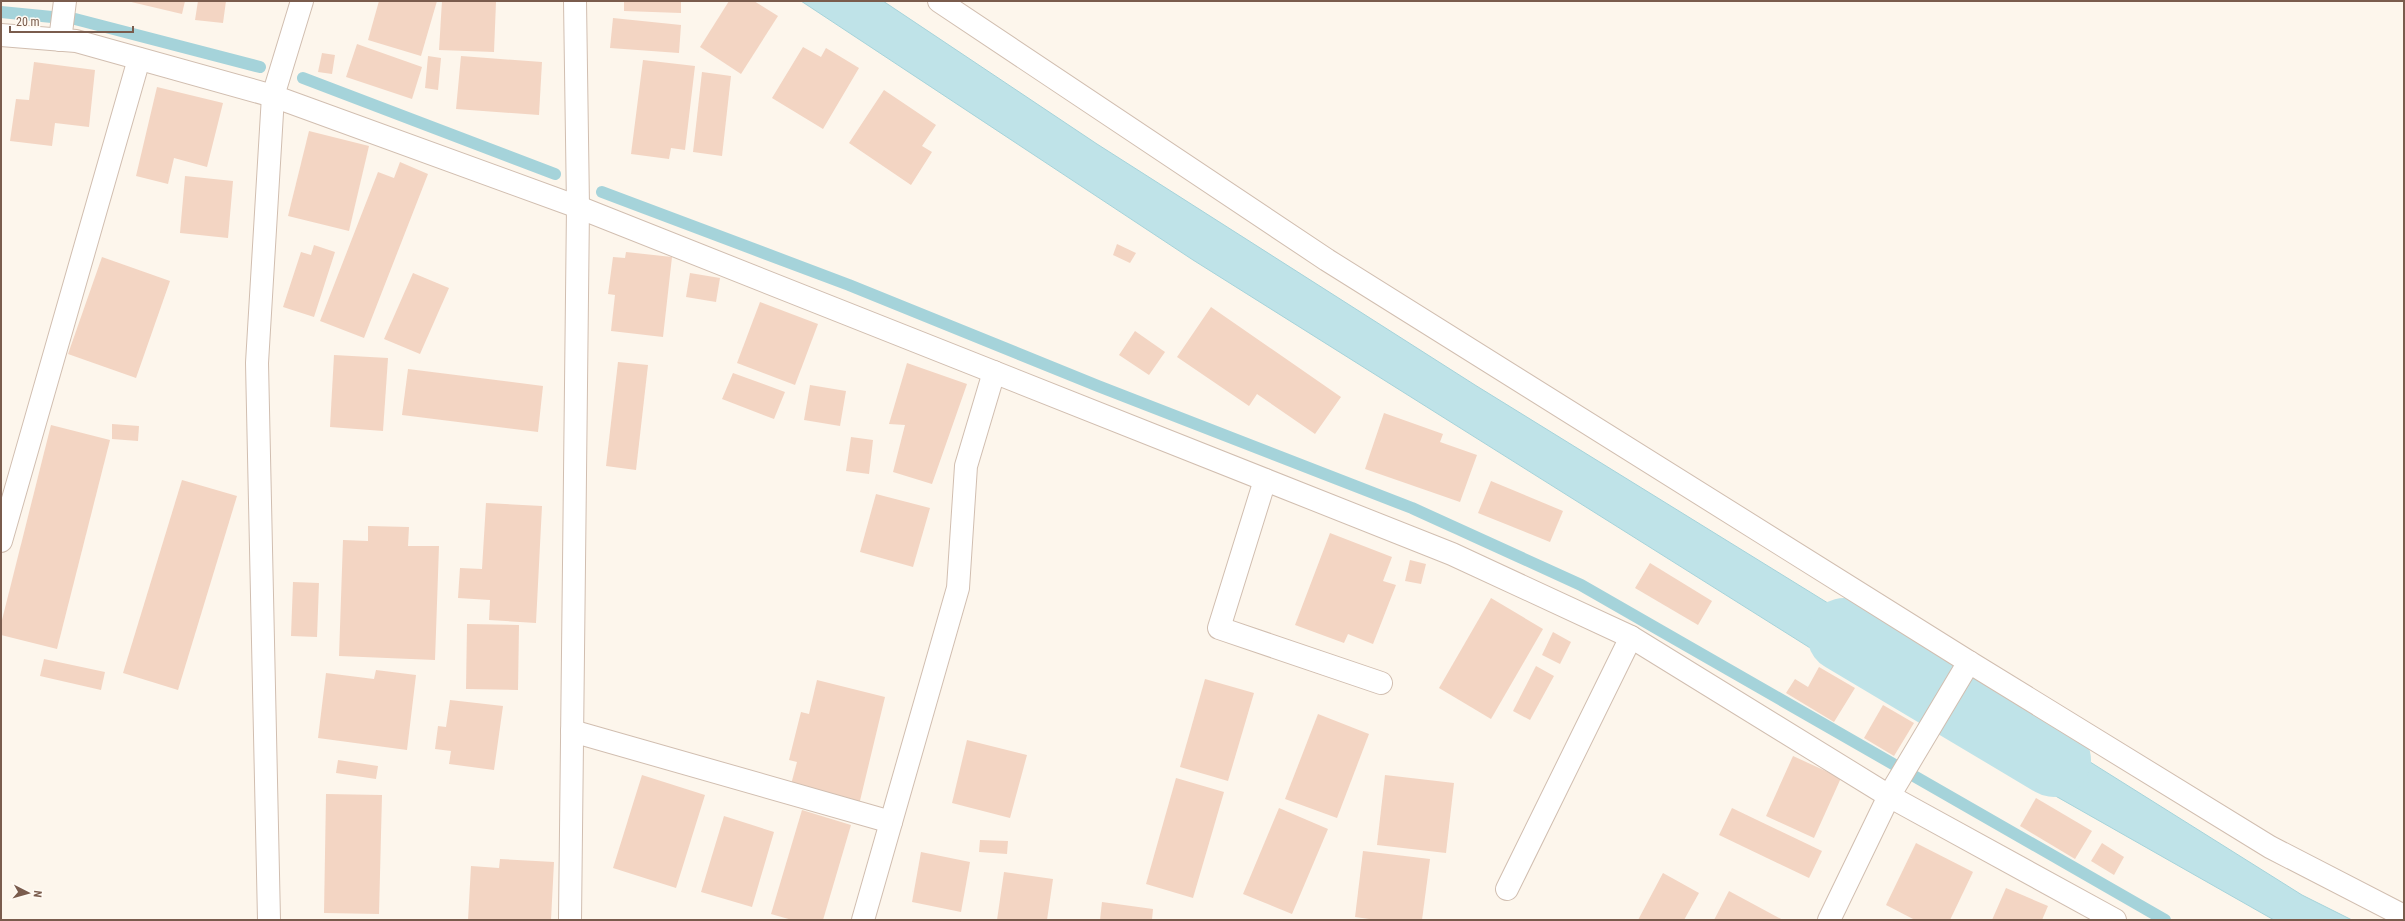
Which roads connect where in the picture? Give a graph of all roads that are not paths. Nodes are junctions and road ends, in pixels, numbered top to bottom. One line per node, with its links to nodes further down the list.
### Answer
1 (65, 1): 6 (street)
2 (302, 1): 8 (street)
3 (575, 1): 9 (street)
4 (939, 1): 14 (street)
5 (1, 35): 6 (street)
6 (60, 40): 7 (street)
7 (139, 59): 8 (street); 12 (street)
8 (273, 96): 9 (street); 21 (street)
9 (578, 207): 10 (street); 16 (street)
10 (994, 372): 11 (street); 18 (street)
11 (1265, 480): 13 (street); 15 (street)
12 (1, 541)
13 (1631, 637): 17 (street); 19 (street)
14 (1966, 669): 17 (street); 20 (street)
15 (1381, 683)
16 (572, 731): 18 (street); 22 (street)
17 (1890, 796): 24 (street); 25 (street)
18 (890, 822): 23 (street)
19 (1507, 889)
20 (2404, 916)
21 (269, 920)
22 (570, 920)
23 (862, 920)
24 (1829, 920)
25 (2115, 920)

